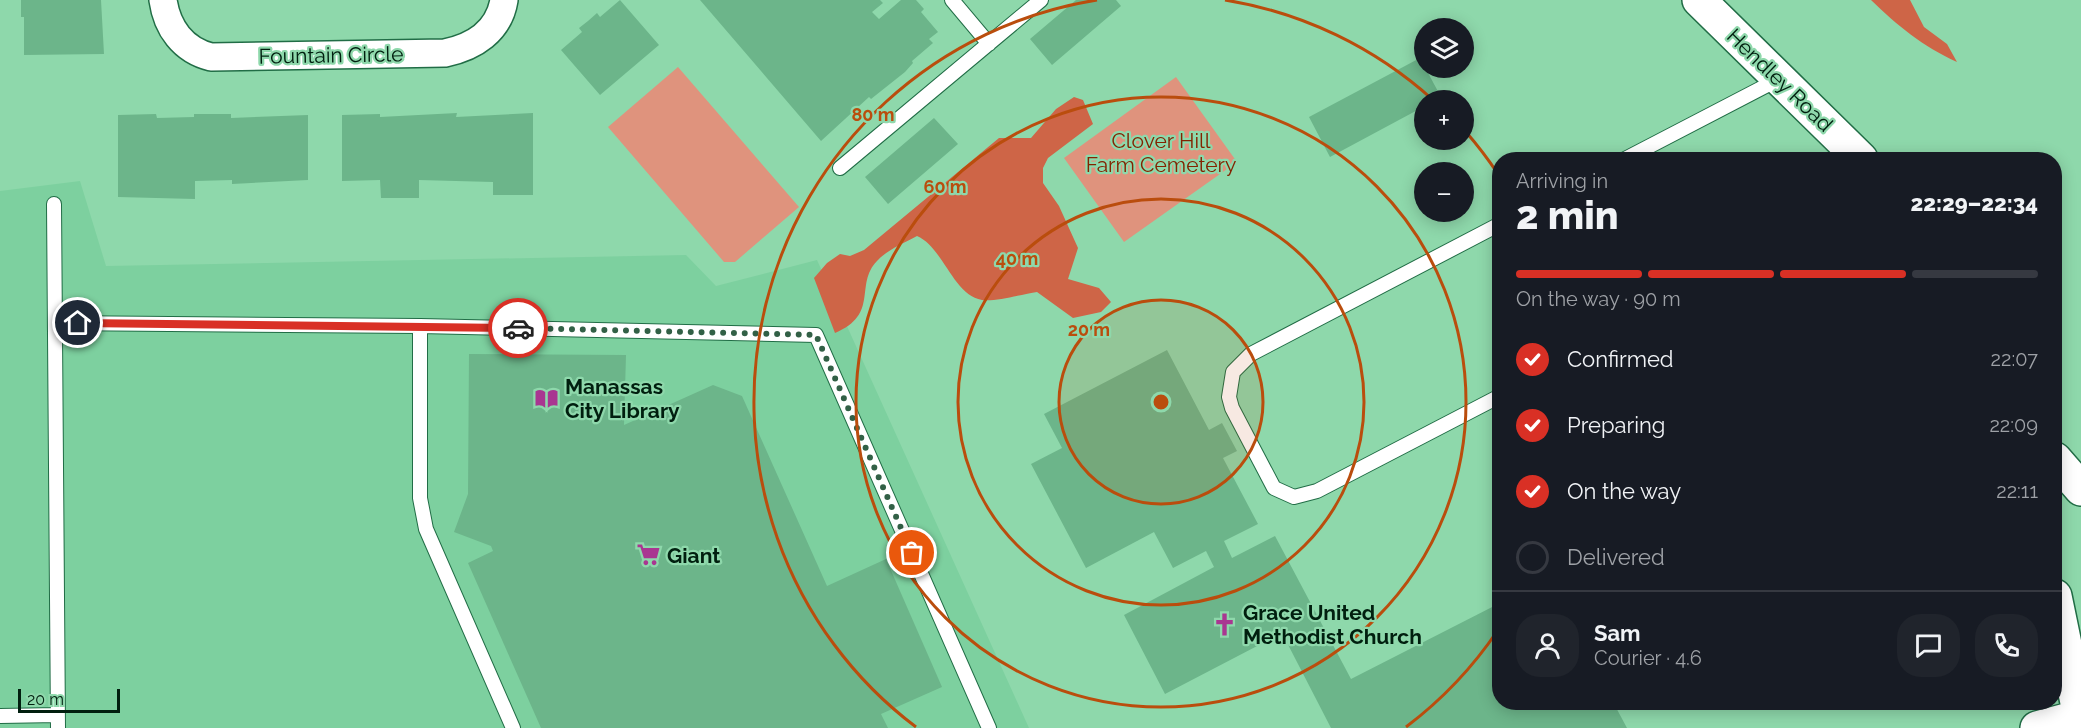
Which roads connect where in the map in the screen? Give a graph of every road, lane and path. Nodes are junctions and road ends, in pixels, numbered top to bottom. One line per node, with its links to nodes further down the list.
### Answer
1 (163, 0): 2 (street, Fountain Circle)
2 (504, 0)
3 (952, 0): 6 (lane)
4 (1041, 0): 6 (lane)
5 (1698, 0): 7 (street, Hendley Road)
6 (989, 44): 10 (lane)
7 (1779, 79): 8 (lane); 9 (street, Hendley Road)
8 (1638, 152)
9 (1854, 152)
10 (840, 168)
11 (54, 204): 13 (lane)
12 (1492, 228): 15 (lane)
13 (55, 323): 14 (lane); 21 (lane)
14 (420, 326): 22 (lane); 23 (lane)
15 (1492, 400)
16 (2062, 467): 17 (street)
17 (2081, 489)
18 (2062, 629): 20 (street)
19 (0, 716): 21 (lane)
20 (2081, 718): 24 (street)
21 (58, 721)
22 (513, 728)
23 (989, 728)
24 (2037, 728)

